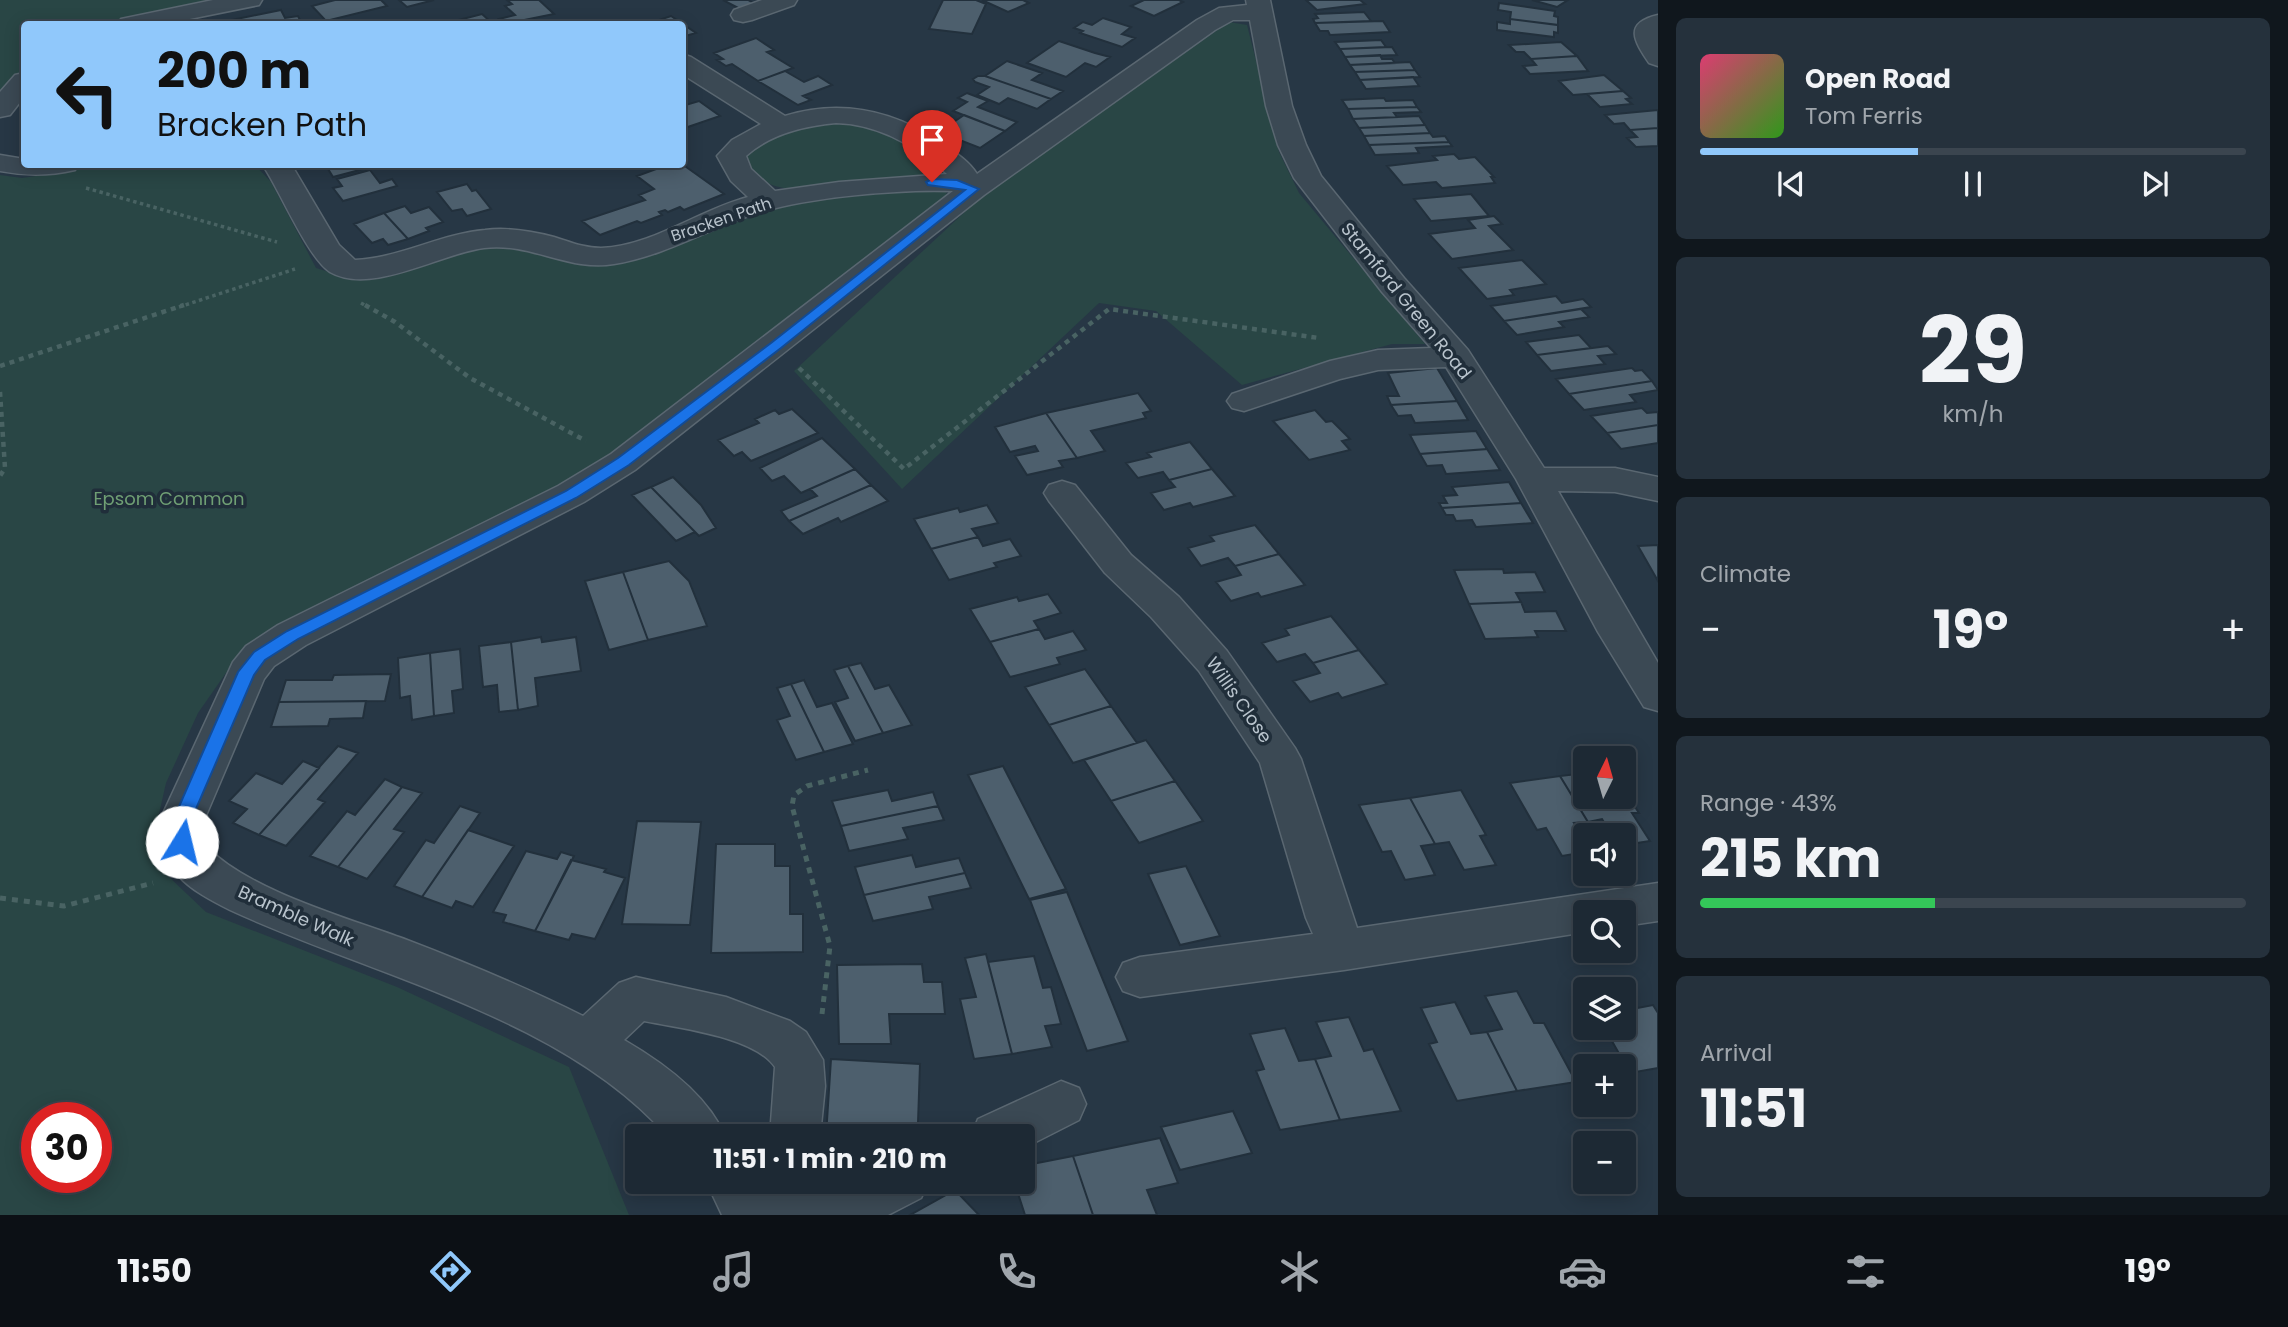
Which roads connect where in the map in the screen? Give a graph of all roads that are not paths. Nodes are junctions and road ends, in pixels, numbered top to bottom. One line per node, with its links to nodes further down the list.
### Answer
1 (250, 0): 5 (street)
2 (785, 0): 4 (street)
3 (1259, 6): 17 (street); 19 (street, Stamford Green Road)
4 (743, 15)
5 (145, 21)
6 (1658, 22): 7 (street)
7 (1658, 58)
8 (686, 65): 11 (street)
9 (21, 85): 10 (street)
10 (0, 110)
11 (782, 126): 17 (street); 18 (street)
12 (0, 163): 13 (street)
13 (21, 167)
14 (29, 168): 16 (street)
15 (279, 168): 18 (street, Bracken Path)
16 (72, 175)
17 (965, 186): 18 (street, Bracken Path); 30 (street, Bramble Walk)
18 (768, 200)
19 (1455, 357): 20 (street); 21 (street, Stamford Green Road)
20 (1244, 401)
21 (1534, 479): 22 (street); 24 (street, Stamford Green Road)
22 (1658, 489)
23 (1062, 493): 28 (street, Willis Close)
24 (1658, 696)
25 (1658, 902): 26 (street)
26 (1636, 905)
27 (1573, 915): 28 (street)
28 (1344, 950): 29 (street)
29 (1140, 977)
30 (588, 1042): 32 (street, Bramble Walk); 33 (street)
31 (1061, 1104): 34 (street)
32 (692, 1124)
33 (796, 1124)
34 (1020, 1124)
35 (738, 1194): 38 (street)
36 (791, 1194): 39 (street)
37 (877, 1194): 40 (street)
38 (749, 1215)
39 (780, 1215)
40 (834, 1215)

